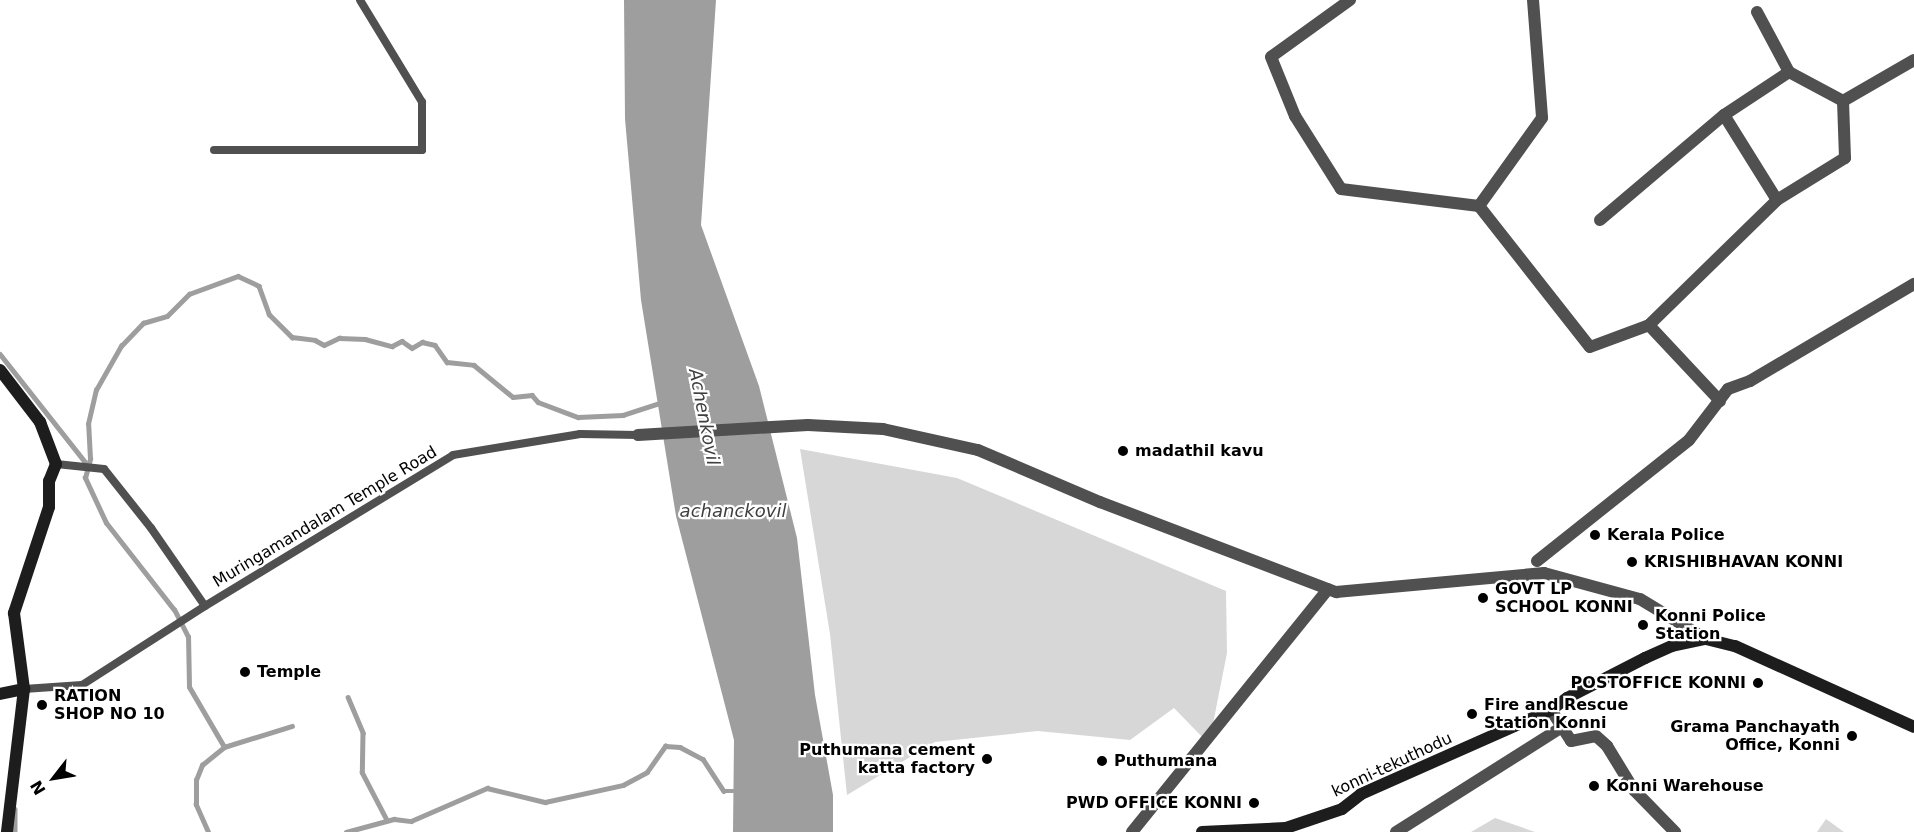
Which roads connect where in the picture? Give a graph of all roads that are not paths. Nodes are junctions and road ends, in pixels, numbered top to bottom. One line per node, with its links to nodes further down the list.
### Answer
1 (360, 0): 9 (lane)
2 (1350, 0): 11 (street)
3 (1533, 0): 11 (street)
4 (1757, 12): 6 (street)
5 (1914, 60): 7 (street)
6 (1789, 72): 7 (street); 8 (street)
7 (1844, 100): 10 (street)
8 (1724, 115): 10 (street); 12 (street)
9 (214, 150)
10 (1777, 200): 14 (street)
11 (1479, 206): 14 (street)
12 (1600, 220)
13 (1914, 284): 16 (street)
14 (1649, 325): 16 (street)
15 (0, 370): 18 (main road)
16 (1720, 401): 19 (street)
17 (638, 435): 20 (street); 21 (lane, Muringamandalam Temple Road)
18 (56, 464): 21 (lane, Muringamandalam Temple Road); 23 (main road)
19 (1537, 561)
20 (1328, 589): 22 (street); 29 (street)
21 (205, 606): 23 (lane, Muringamandalam Temple Road)
22 (1706, 639): 25 (main road, konni-tekuthodu); 27 (main road, konni-tekuthodu)
23 (24, 689): 24 (main road); 28 (main road)
24 (0, 694)
25 (1551, 710): 26 (street); 30 (main road, konni-tekuthodu)
26 (1562, 727): 31 (street); 32 (street)
27 (1914, 727)
28 (7, 832)
29 (1132, 832)
30 (1202, 832)
31 (1396, 832)
32 (1675, 832)

